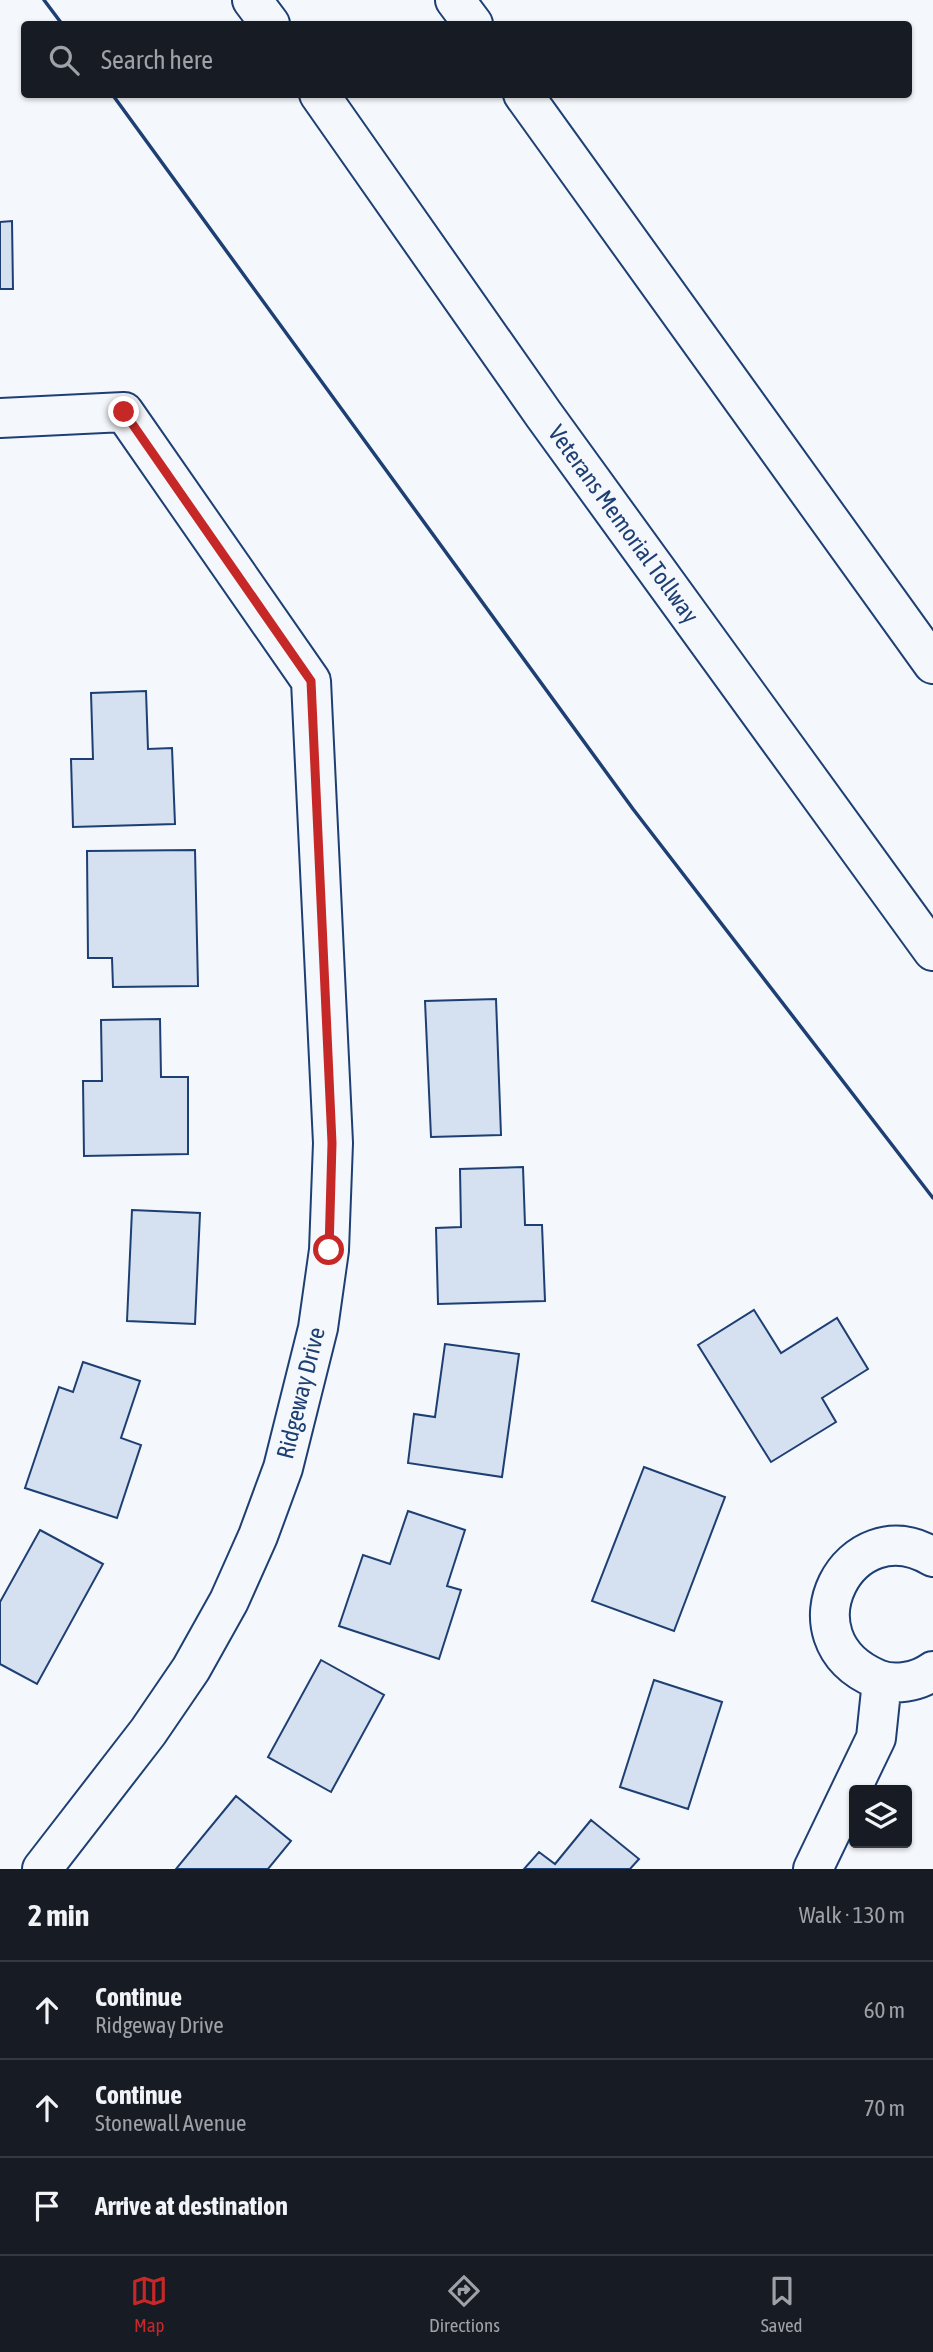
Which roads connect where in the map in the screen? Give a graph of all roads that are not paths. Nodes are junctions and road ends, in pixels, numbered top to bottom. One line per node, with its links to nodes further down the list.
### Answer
1 (253, 0): 3 (main road)
2 (455, 0): 4 (main road)
3 (268, 21)
4 (470, 21)
5 (322, 98): 9 (main road, Veterans Memorial Tollway)
6 (526, 98): 8 (main road)
7 (0, 418): 13 (main road, Ridgeway Drive)
8 (933, 664)
9 (933, 951)
10 (933, 1557): 12 (main road)
11 (933, 1671): 12 (main road)
12 (883, 1681): 14 (main road)
13 (42, 1869)
14 (813, 1869)

